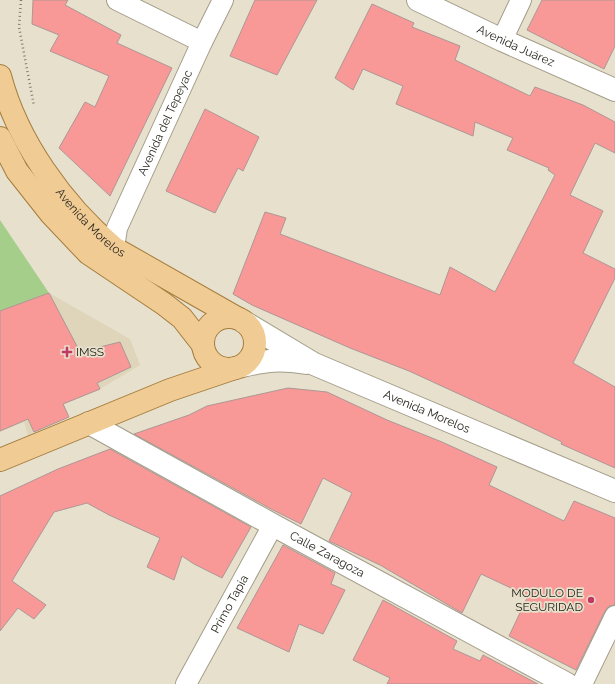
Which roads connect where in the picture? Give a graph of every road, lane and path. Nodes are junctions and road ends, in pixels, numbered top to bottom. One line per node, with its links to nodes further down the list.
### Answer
1 (21, 0): 10 (path)
2 (117, 0): 7 (street)
3 (223, 0): 7 (street, Avenida del Tepeyac)
4 (418, 0): 6 (street, Avenida Juárez)
5 (521, 0): 6 (street)
6 (502, 40): 9 (street, Avenida Juárez)
7 (202, 42): 12 (street, Avenida del Tepeyac)
8 (0, 76): 12 (main road, Avenida Morelos)
9 (613, 85)
10 (34, 110)
11 (0, 138): 14 (main road, Avenida Morelos)
12 (114, 248): 13 (main road, Avenida Morelos)
13 (241, 320): 14 (main road); 15 (street, Avenida Morelos); 16 (main road)
14 (205, 351): 16 (main road); 17 (main road)
15 (314, 364): 16 (street); 20 (street, Avenida Morelos)
16 (238, 367): 17 (main road)
17 (170, 390): 18 (main road)
18 (89, 423): 19 (main road); 21 (street, Calle Zaragoza)
19 (0, 460)
20 (615, 491)
21 (273, 525): 23 (street, Primo Tapia); 24 (street, Calle Zaragoza)
22 (615, 616): 25 (street)
23 (186, 684)
24 (567, 684)
25 (582, 684)

